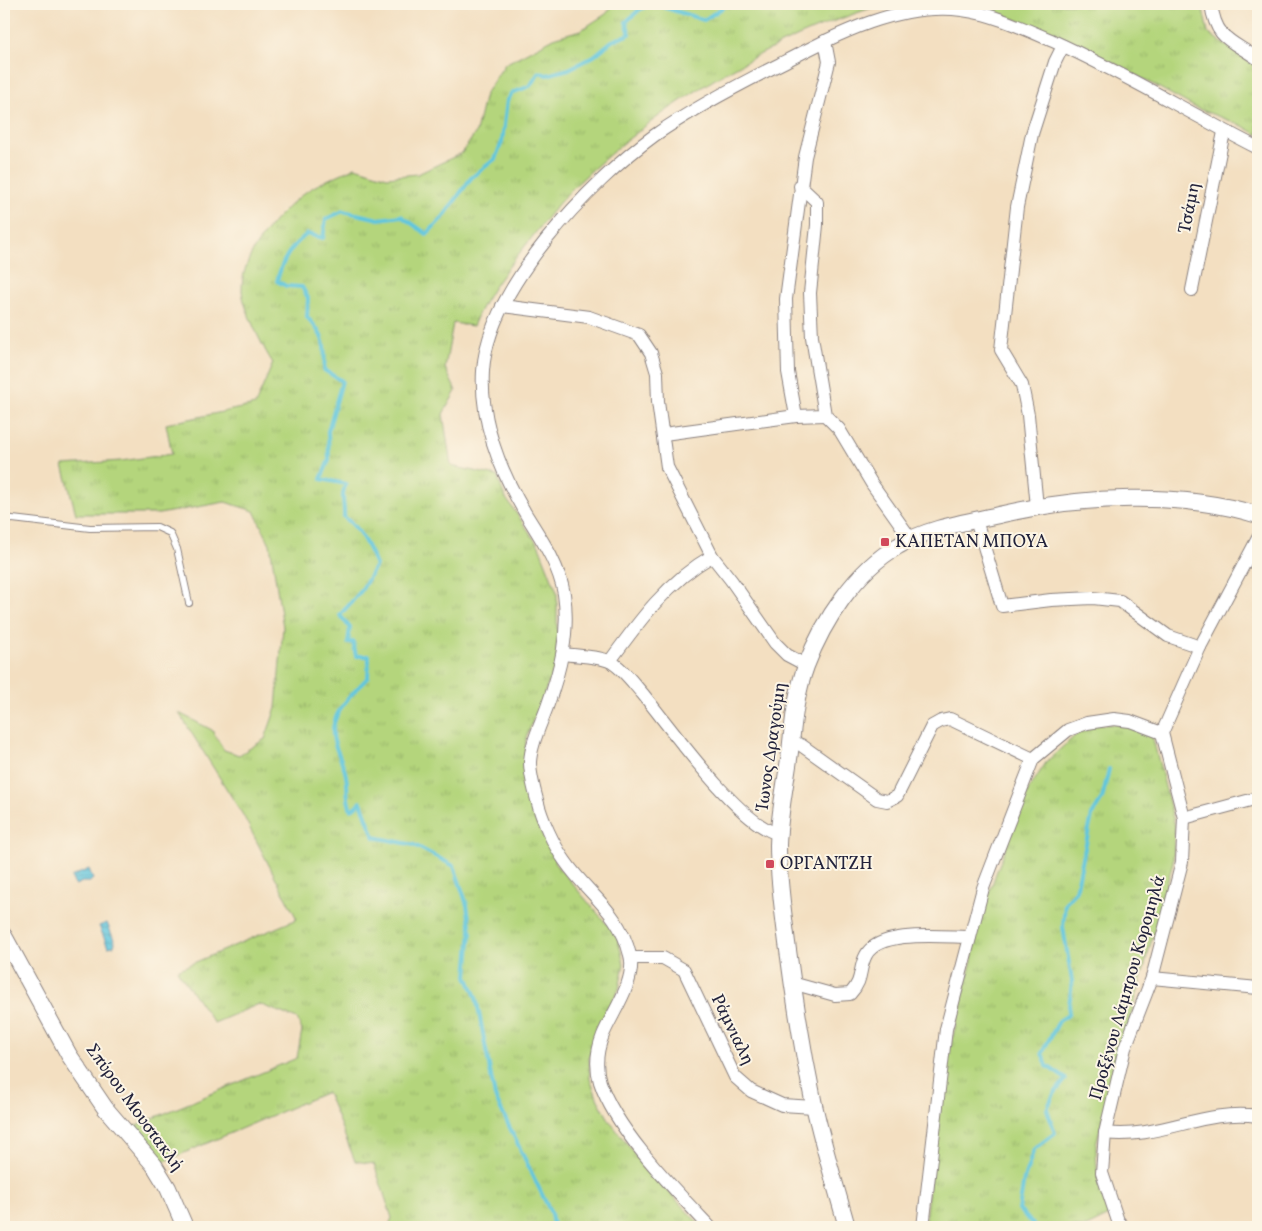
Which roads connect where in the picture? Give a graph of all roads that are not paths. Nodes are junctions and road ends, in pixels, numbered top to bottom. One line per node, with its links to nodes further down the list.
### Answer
1 (1211, 4): 4 (street)
2 (825, 42): 3 (street); 7 (street); 9 (street)
3 (1063, 46): 5 (street); 13 (street)
4 (1258, 59)
5 (1224, 132): 6 (street); 8 (street, Τσάμη)
6 (1258, 148)
7 (800, 186): 10 (street); 11 (street)
8 (1192, 290)
9 (502, 306): 12 (street); 22 (street)
10 (825, 415): 11 (street); 18 (street)
11 (796, 416): 12 (street)
12 (664, 434): 19 (street)
13 (1037, 507): 14 (street, Ίωνος Δραγούμη); 16 (street, Ίωνος Δραγούμη)
14 (1258, 515)
15 (4, 518): 20 (lane)
16 (976, 520): 18 (street, Ίωνος Δραγούμη); 21 (street)
17 (1258, 538): 21 (street)
18 (911, 539): 24 (street, Ίωνος Δραγούμη)
19 (712, 556): 23 (street); 24 (street)
20 (189, 604)
21 (1200, 647): 25 (street)
22 (564, 654): 23 (street); 33 (street)
23 (610, 661): 30 (street)
24 (806, 665): 26 (street, Ίωνος Δραγούμη)
25 (1162, 733): 27 (street); 29 (street, Προξένου Λάμπρου Κορομηλά)
26 (791, 741): 27 (street); 30 (street, Ίωνος Δραγούμη)
27 (1033, 759): 32 (street)
28 (1258, 798): 29 (street)
29 (1184, 818): 34 (street, Προξένου Λάμπρου Κορομηλά)
30 (780, 834): 35 (street, Ίωνος Δραγούμη)
31 (4, 936): 40 (street, Σπύρου Μουστακλή)
32 (970, 937): 35 (street); 43 (street)
33 (632, 958): 37 (street, Ράμνιαλη); 41 (street)
34 (1152, 978): 36 (street); 39 (street, Προξένου Λάμπρου Κορομηλά)
35 (792, 983): 37 (street, Ίωνος Δραγούμη)
36 (1258, 988)
37 (814, 1108): 42 (street, Ίωνος Δραγούμη)
38 (1258, 1116): 39 (street)
39 (1105, 1133): 44 (street, Προξένου Λάμπρου Κορομηλά)
40 (185, 1227)
41 (710, 1227)
42 (847, 1227)
43 (923, 1227)
44 (1124, 1227)

